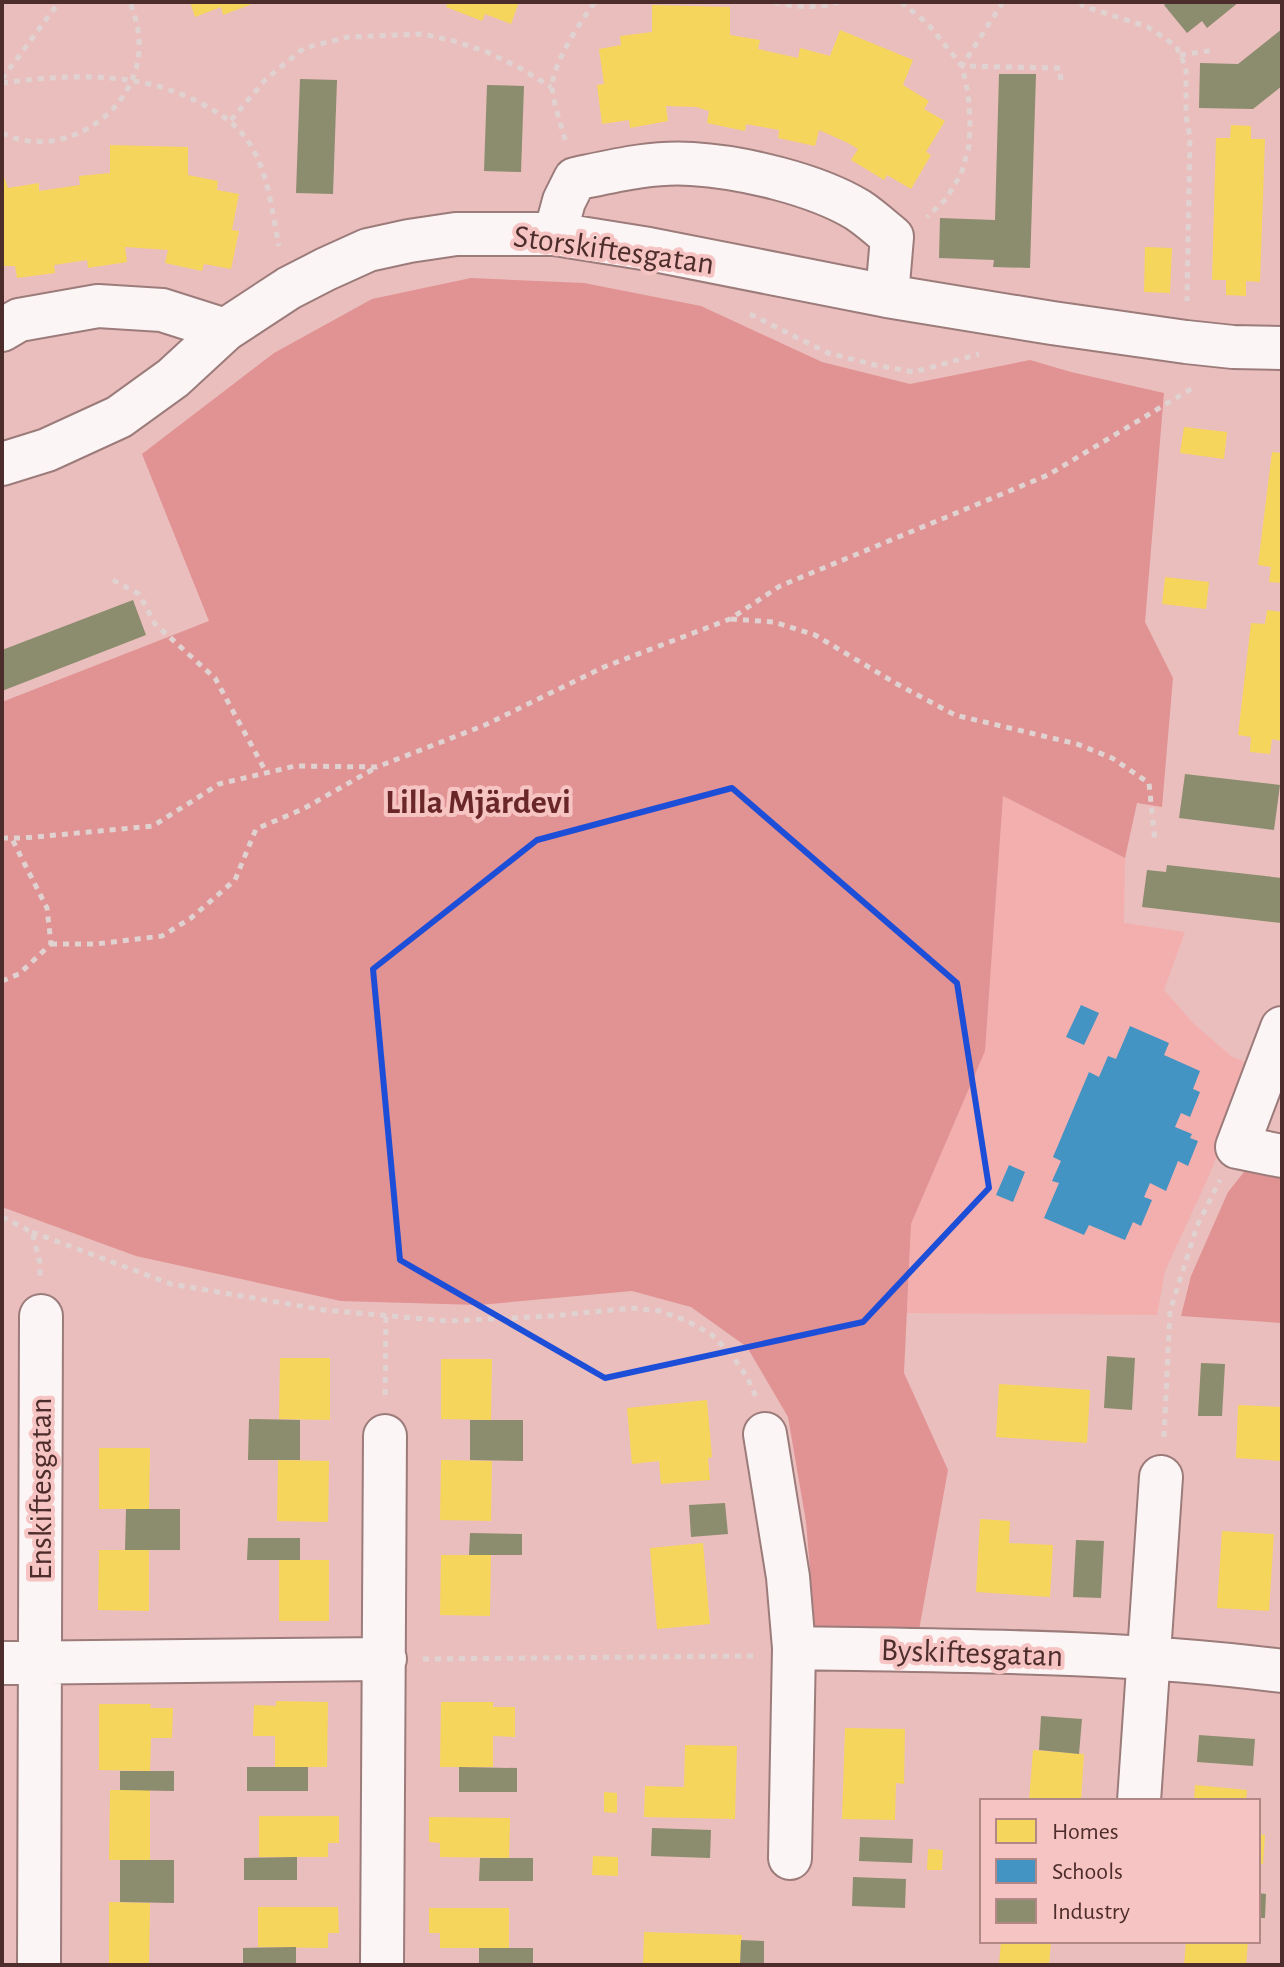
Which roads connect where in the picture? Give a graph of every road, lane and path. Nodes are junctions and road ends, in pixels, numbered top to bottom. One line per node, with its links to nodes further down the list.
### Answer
1 (59, 2): 13 (path)
2 (130, 2): 12 (path)
3 (595, 2): 15 (path)
4 (774, 2): 5 (path)
5 (840, 2)
6 (901, 2): 11 (path)
7 (1003, 2): 11 (path)
8 (1080, 2): 10 (path)
9 (1215, 50): 10 (path)
10 (1180, 55): 26 (path)
11 (962, 66): 14 (path); 20 (path)
12 (133, 80): 13 (path); 16 (path); 17 (path)
13 (2, 81)
14 (1061, 84)
15 (551, 87): 16 (path); 18 (path)
16 (231, 120): 21 (path)
17 (2, 133)
18 (575, 179): 19 (street); 20 (street)
19 (555, 234): 21 (street, Storskiftesgatan); 22 (street, Storskiftesgatan)
20 (892, 237): 22 (street)
21 (289, 288): 25 (street, Storskiftesgatan)
22 (887, 296): 26 (street, Storskiftesgatan)
23 (745, 312): 28 (path)
24 (2, 330): 25 (street)
25 (225, 330): 30 (street, Storskiftesgatan)
26 (1186, 342): 27 (street, Storskiftesgatan)
27 (1282, 348)
28 (993, 353)
29 (1208, 379): 32 (path)
30 (2, 464)
31 (113, 580): 34 (path)
32 (730, 619): 33 (path); 37 (path)
33 (377, 767): 34 (path); 38 (path)
34 (266, 773): 36 (path)
35 (2, 838): 36 (path)
36 (11, 838): 38 (path)
37 (1155, 842)
38 (51, 944): 39 (path)
39 (2, 981)
40 (1282, 1028): 41 (street)
41 (1237, 1147): 42 (street); 49 (path)
42 (1282, 1156)
43 (2, 1217): 44 (path)
44 (32, 1232): 45 (path); 46 (path)
45 (41, 1316): 53 (street, Enskiftesgatan)
46 (386, 1316): 47 (path); 48 (path)
47 (765, 1434): 50 (street)
48 (385, 1436): 51 (street)
49 (1161, 1477): 52 (street)
50 (794, 1652): 51 (path); 52 (street, Byskiftesgatan); 56 (street)
51 (385, 1659): 53 (street); 58 (street)
52 (1150, 1659): 54 (street, Byskiftesgatan); 55 (street)
53 (21, 1663): 57 (street, Enskiftesgatan)
54 (1282, 1671)
55 (1139, 1799)
56 (790, 1858)
57 (39, 1965)
58 (382, 1965)

